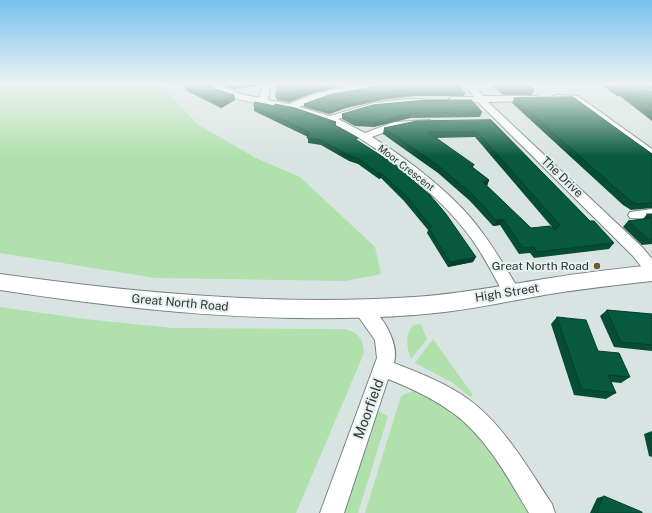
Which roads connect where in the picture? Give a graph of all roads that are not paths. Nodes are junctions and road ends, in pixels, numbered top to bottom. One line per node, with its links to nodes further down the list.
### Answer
1 (296, 109): 5 (street, Moor Crescent)
2 (358, 109): 5 (street)
3 (491, 109): 6 (street, The Drive)
4 (590, 109): 10 (street)
5 (330, 119): 9 (street, Moor Crescent)
6 (503, 120): 7 (street); 13 (street, The Drive)
7 (488, 121)
8 (438, 122): 9 (street)
9 (365, 137): 15 (street, Moor Crescent)
10 (652, 154)
11 (652, 214): 12 (street)
12 (635, 215)
13 (652, 272): 15 (main road, High Street)
14 (0, 282): 16 (main road, Great North Road)
15 (512, 293): 16 (main road, High Street)
16 (361, 309): 17 (street, Moorfield)
17 (384, 368): 18 (street, Moorfield); 19 (street)
18 (332, 513)
19 (543, 513)

